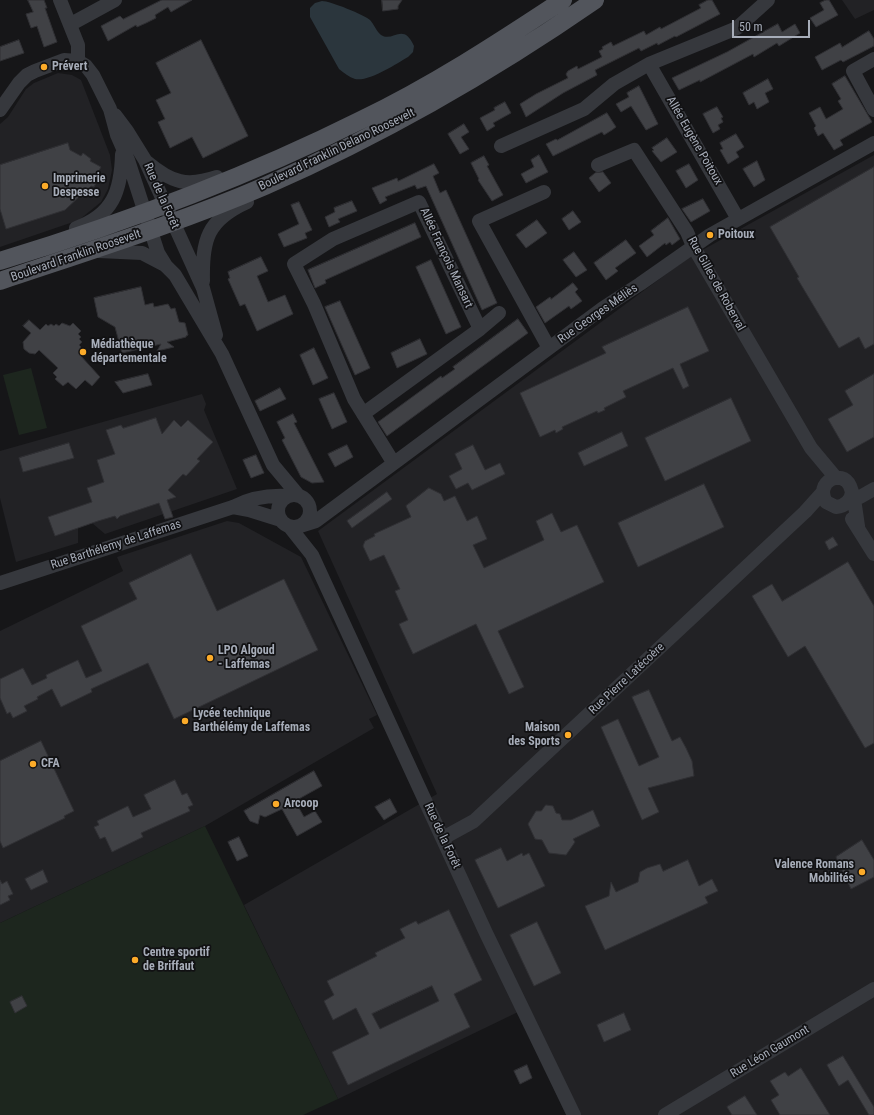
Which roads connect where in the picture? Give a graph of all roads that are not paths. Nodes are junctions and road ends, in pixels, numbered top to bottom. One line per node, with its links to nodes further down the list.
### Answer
1 (60, 0): 6 (street)
2 (115, 0): 6 (street)
3 (563, 0): 19 (main road, Boulevard Franklin Delano Roosevelt)
4 (595, 0): 16 (main road, Boulevard Franklin Delano Roosevelt)
5 (768, 0): 9 (street)
6 (71, 24): 8 (street)
7 (874, 59): 12 (street)
8 (78, 61): 10 (street, Rue de la Forêt); 11 (street)
9 (650, 64): 14 (street); 23 (street, Allée Eugène Poitoux)
10 (110, 109): 15 (street, Rue de la Forêt); 17 (street, Rue de la Forêt)
11 (0, 110)
12 (874, 110)
13 (874, 143): 23 (street, Rue Georges Méliès)
14 (501, 146)
15 (123, 148): 21 (street, Rue de la Forêt); 27 (street)
16 (347, 148): 22 (main road, Boulevard Franklin Delano Roosevelt); 30 (street, Rue de la Forêt)
17 (145, 160): 19 (street); 22 (street, Rue de la Forêt)
18 (598, 166): 25 (street, Rue Gilles de Roberval)
19 (244, 174): 22 (main road, Boulevard Franklin Delano Roosevelt)
20 (544, 192): 33 (street)
21 (145, 213): 22 (main road, Boulevard Franklin Delano Roosevelt); 24 (street, Rue de la Forêt); 27 (main road, Boulevard Franklin Roosevelt)
22 (169, 214): 24 (main road, Boulevard Franklin Delano Roosevelt); 30 (street, Rue de la Forêt)
23 (738, 219): 25 (street, Rue Georges Méliès)
24 (151, 230): 26 (main road, Boulevard Franklin Roosevelt); 28 (street, Rue de la Forêt)
25 (693, 246): 33 (street, Rue Georges Méliès); 36 (street, Rue Gilles de Roberval)
26 (90, 250): 28 (street, Rue de la Forêt); 29 (main road, Boulevard Franklin Roosevelt)
27 (0, 260)
28 (166, 266): 34 (street, Rue de la Forêt)
29 (0, 281)
30 (203, 288): 34 (street, Rue de la Forêt)
31 (499, 312): 32 (street)
32 (480, 329): 35 (street); 35 (street, Allée François Mansart)
33 (549, 348): 37 (street, Rue Georges Méliès)
34 (222, 354): 38 (street, Rue de la Forêt)
35 (363, 414): 37 (street, Allée François Mansart)
36 (815, 455): 40 (street, Rue Gilles de Roberval); 41 (street, Rue Gilles de Roberval)
37 (393, 462): 43 (street, Rue Georges Méliès)
38 (273, 465): 42 (street); 42 (street)
39 (874, 487): 40 (street)
40 (847, 493): 41 (street); 41 (street, Rue Pierre Latécoère); 46 (street)
41 (824, 494): 49 (street, Rue Pierre Latécoère)
42 (290, 499): 43 (street); 44 (street, Rue Barthélemy de Laffemas); 45 (street); 45 (street)
43 (336, 506): 45 (street, Rue Georges Méliès)
44 (233, 507): 45 (street); 48 (street, Rue Barthélemy de Laffemas)
45 (298, 523): 47 (street, Rue de la Forêt); 47 (street, Rue de la Forêt)
46 (874, 554)
47 (312, 555): 49 (street, Rue de la Forêt)
48 (0, 583)
49 (443, 838): 51 (street, Rue de la Forêt)
50 (874, 989): 52 (street, Rue Léon Gaumont)
51 (574, 1115)
52 (665, 1115)

